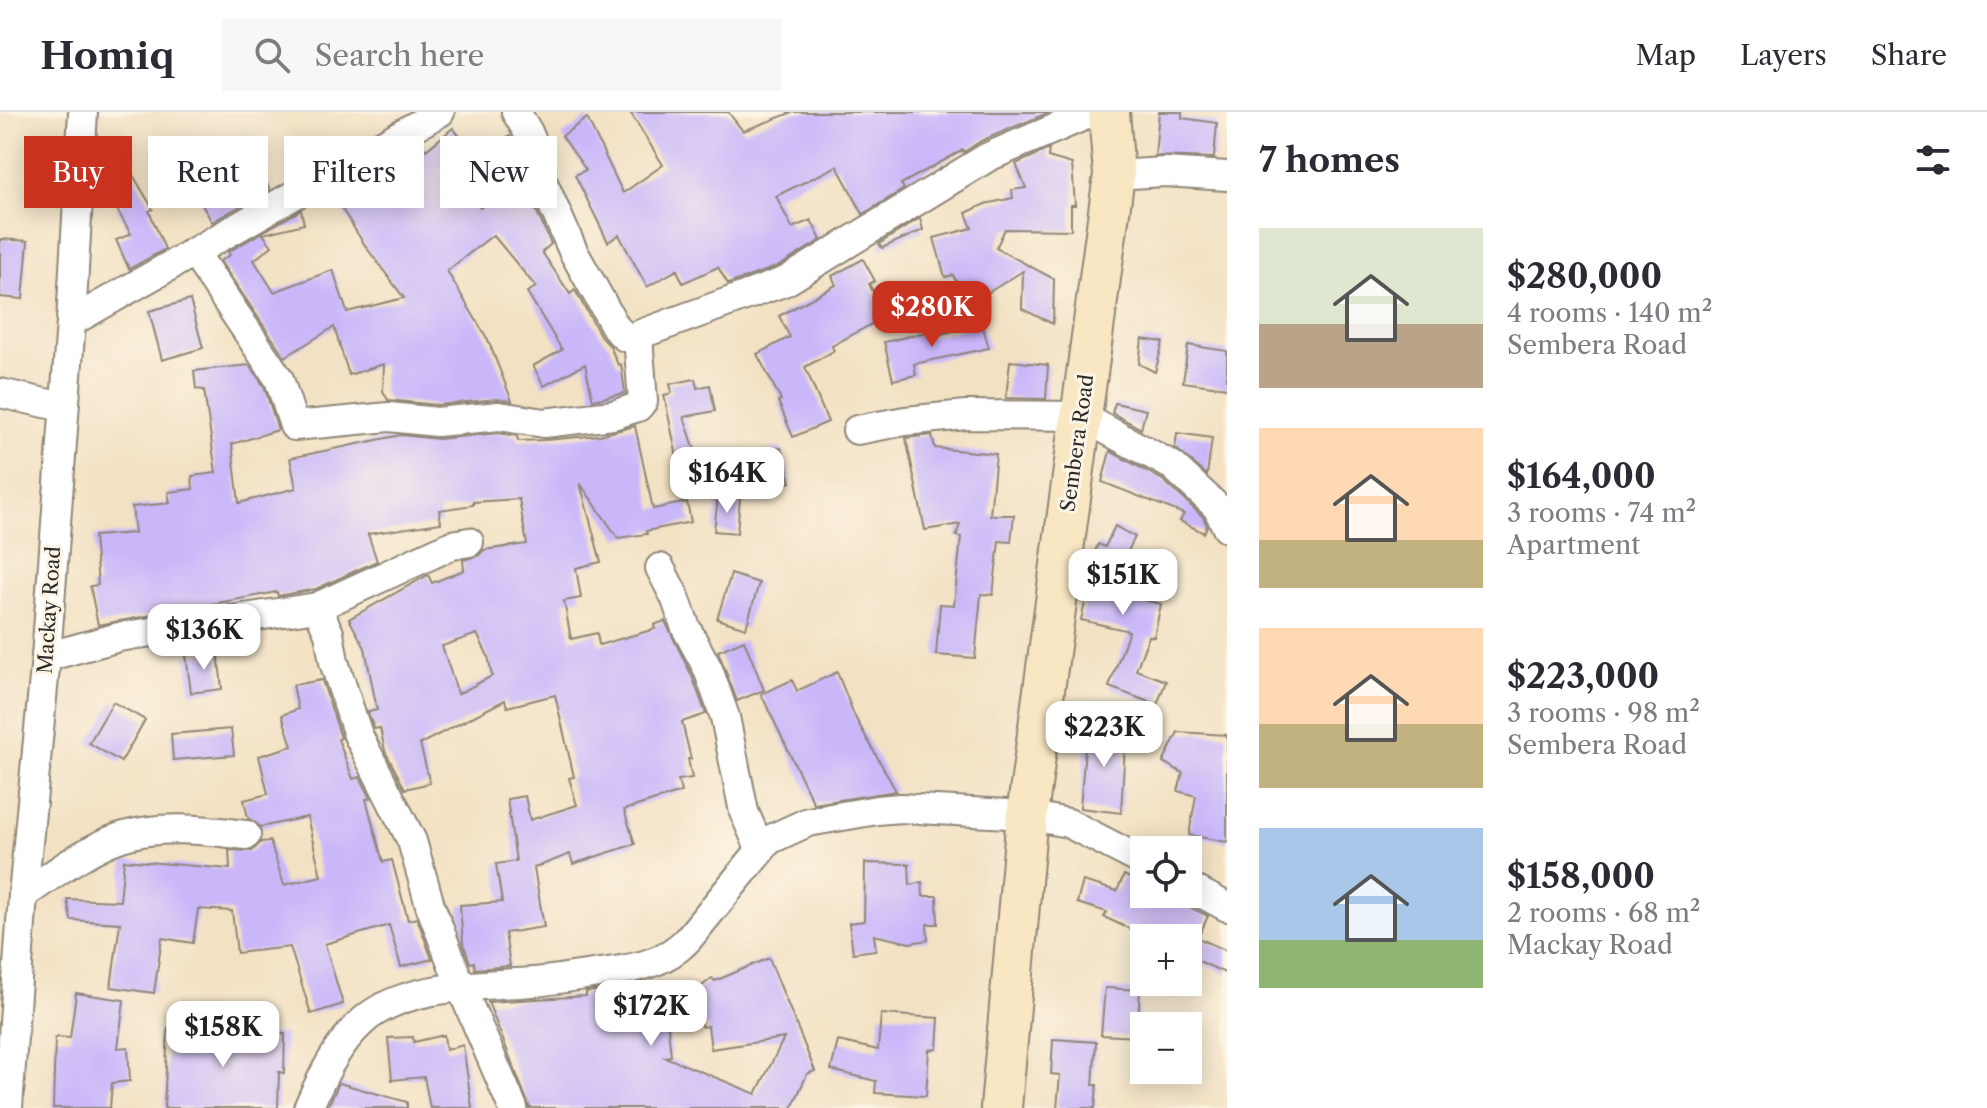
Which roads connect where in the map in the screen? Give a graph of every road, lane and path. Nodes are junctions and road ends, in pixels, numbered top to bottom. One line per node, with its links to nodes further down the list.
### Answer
1 (83, 112): 9 (street, Mackay Road)
2 (440, 112): 8 (street)
3 (516, 112): 10 (street)
4 (1100, 112): 10 (street)
5 (1109, 112): 6 (street, Sembera Road)
6 (1114, 175): 7 (street); 13 (street, Sembera Road)
7 (1227, 176)
8 (194, 252): 9 (street); 10 (street)
9 (71, 322): 12 (street, Mackay Road)
10 (638, 337)
11 (0, 393): 12 (street)
12 (63, 407): 19 (street, Mackay Road)
13 (1081, 416): 14 (street); 15 (street); 20 (street, Sembera Road)
14 (857, 430)
15 (1227, 528)
16 (469, 542): 18 (street)
17 (660, 568): 22 (street)
18 (317, 607): 19 (street); 27 (street)
19 (46, 657): 25 (street, Mackay Road)
20 (1027, 815): 22 (street); 23 (street); 31 (street, Sembera Road)
21 (246, 835): 25 (street)
22 (760, 848): 27 (street)
23 (1130, 855)
24 (1202, 894): 26 (street)
25 (23, 895): 28 (street, Mackay Road)
26 (1227, 907)
27 (461, 987): 29 (street); 30 (street)
28 (8, 1108)
29 (308, 1108)
30 (513, 1108)
31 (1001, 1108)

